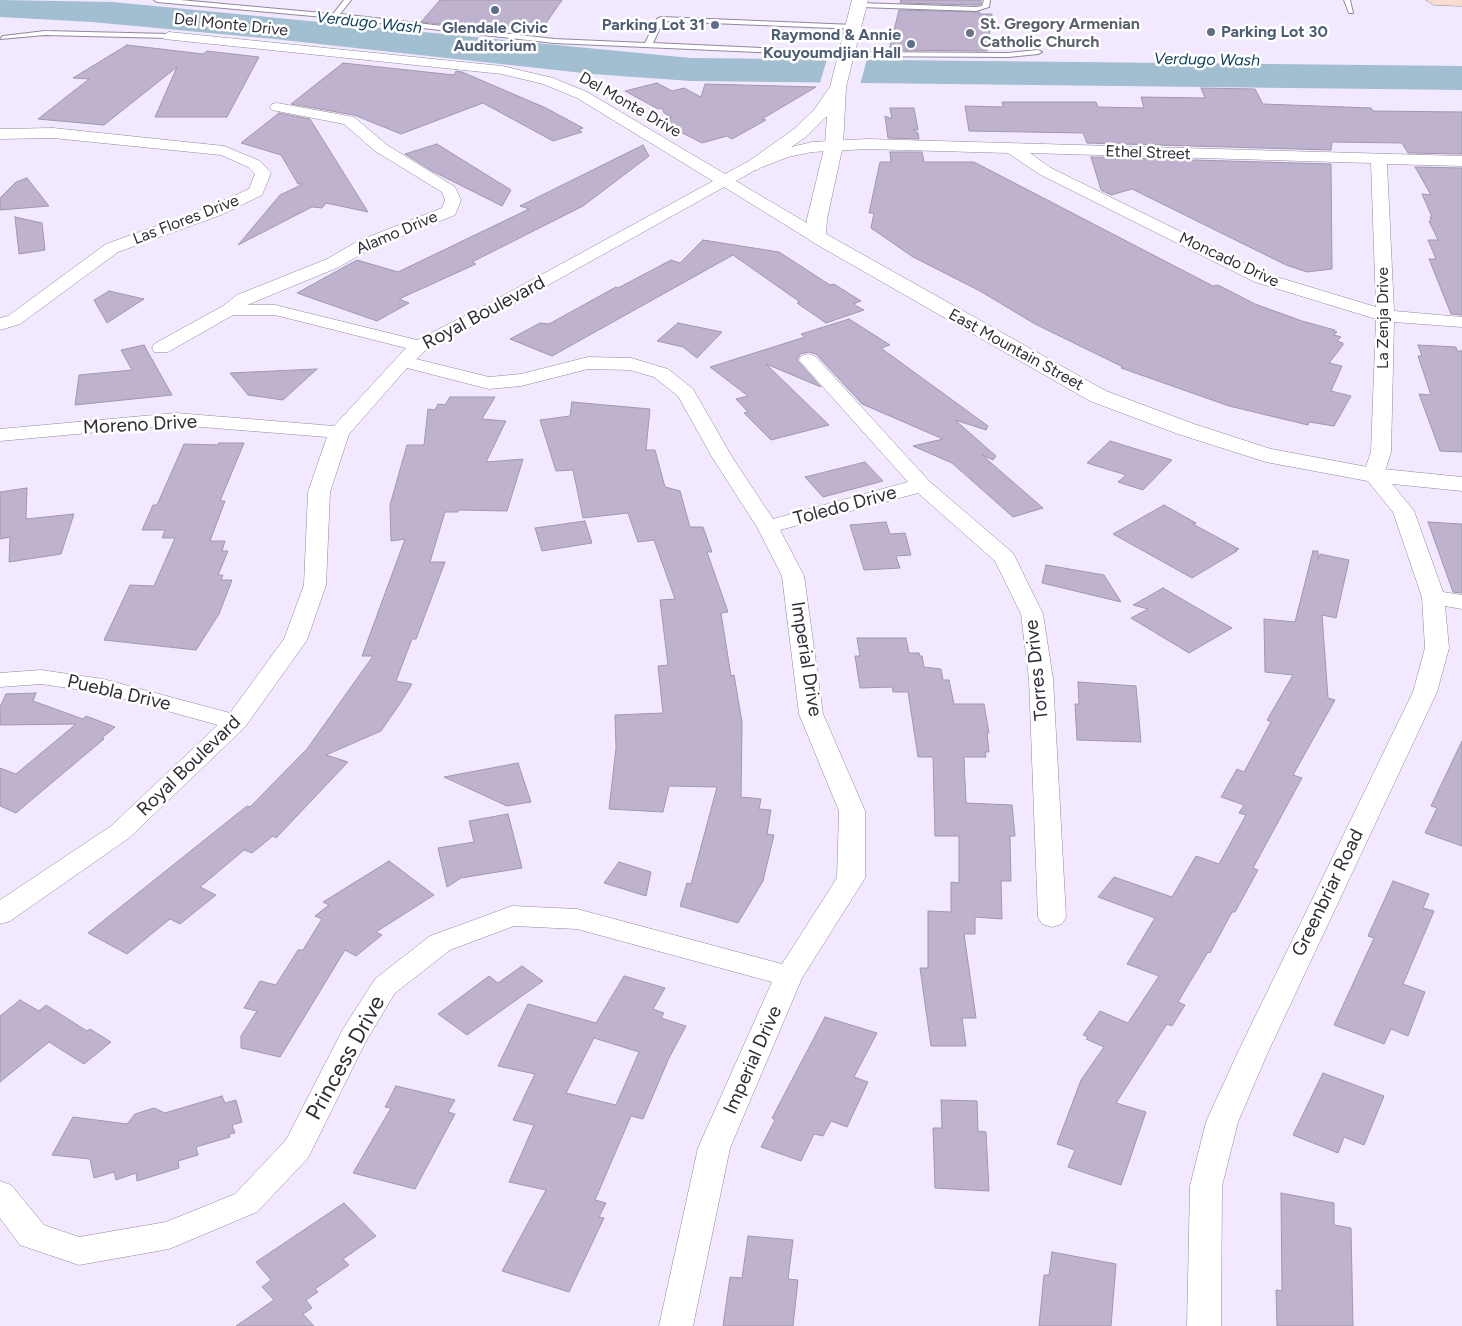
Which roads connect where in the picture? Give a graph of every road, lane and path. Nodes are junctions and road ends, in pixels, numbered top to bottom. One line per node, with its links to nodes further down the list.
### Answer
1 (157, 0): 10 (lane)
2 (348, 0): 10 (lane)
3 (987, 0): 8 (lane)
4 (1347, 0): 9 (lane)
5 (1434, 0): 6 (main road)
6 (1462, 1)
7 (860, 2): 8 (lane); 11 (street)
8 (921, 4)
9 (1352, 12)
10 (335, 16): 14 (lane)
11 (854, 27): 14 (lane); 16 (street)
12 (169, 36): 13 (lane, Del Monte Drive); 25 (street, Del Monte Drive)
13 (3, 38)
14 (648, 45): 16 (lane)
15 (1038, 52): 16 (lane)
16 (847, 56): 17 (street)
17 (838, 87): 20 (street); 24 (street)
18 (276, 107): 27 (street, Alamo Drive)
19 (0, 134): 30 (street, Las Flores Drive)
20 (834, 145): 21 (street, Ethel Street); 24 (street, Royal Boulevard); 26 (street)
21 (1013, 149): 22 (street, Ethel Street); 28 (street, Moncado Drive)
22 (1379, 160): 23 (street, Ethel Street); 28 (street, La Zenja Drive)
23 (1462, 161)
24 (752, 166): 25 (street, Royal Boulevard)
25 (727, 181): 26 (street, Del Monte Drive); 32 (street, Royal Boulevard)
26 (816, 236): 36 (street, East Mountain Street)
27 (229, 310): 31 (street, Alamo Drive); 32 (street, Alamo Drive)
28 (1385, 316): 29 (street, Moncado Drive); 36 (street, La Zenja Drive)
29 (1462, 322)
30 (0, 324)
31 (161, 348)
32 (411, 353): 34 (street, Royal Boulevard); 39 (street, Imperial Drive)
33 (808, 360): 38 (street, Torres Drive)
34 (339, 432): 35 (street, Moreno Drive); 43 (street, Royal Boulevard)
35 (0, 435)
36 (1373, 475): 37 (street, East Mountain Street); 40 (street, Greenbriar Road)
37 (1462, 484)
38 (922, 485): 39 (street, Toledo Drive); 45 (street, Torres Drive)
39 (768, 527): 46 (street, Imperial Drive)
40 (1433, 597): 41 (street); 49 (street, Greenbriar Road)
41 (1462, 602)
42 (0, 680): 43 (street, Puebla Drive)
43 (236, 722): 44 (street, Royal Boulevard)
44 (0, 914)
45 (1052, 917)
46 (789, 976): 47 (street, Princess Drive); 48 (street, Imperial Drive)
47 (0, 1194)
48 (676, 1326)
49 (1204, 1326)

